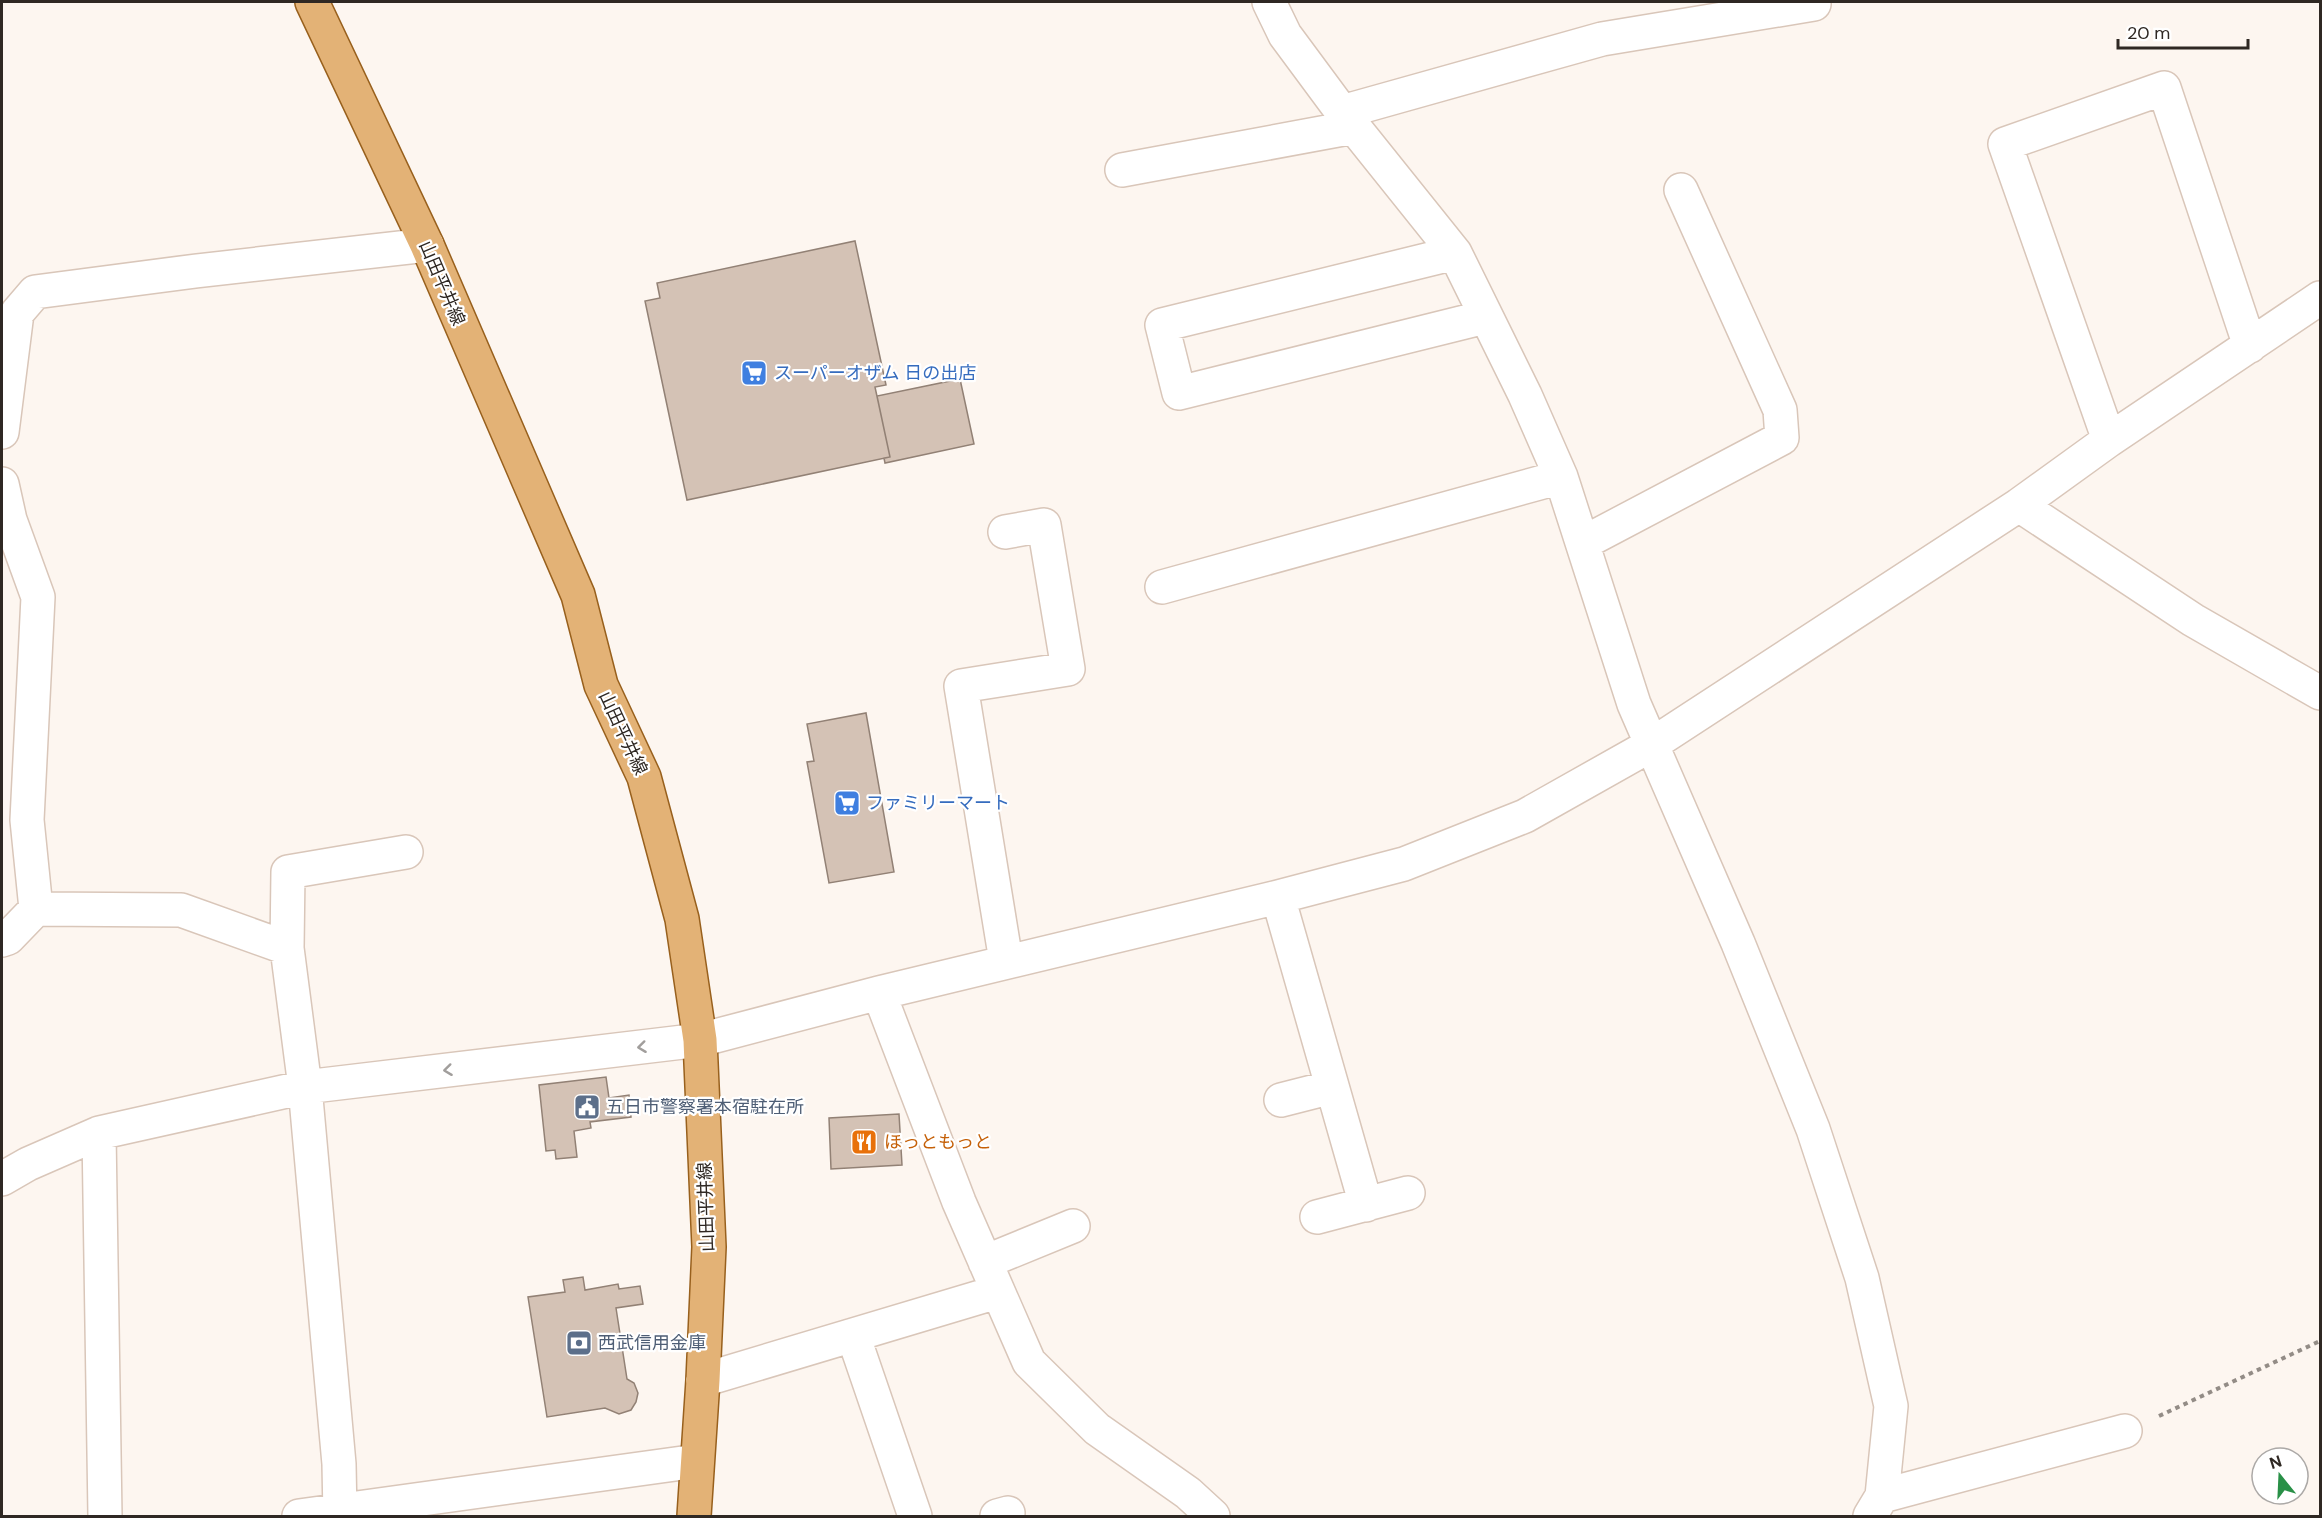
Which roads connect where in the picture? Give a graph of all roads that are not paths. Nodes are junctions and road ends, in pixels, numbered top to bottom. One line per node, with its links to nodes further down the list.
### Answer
1 (312, 2): 7 (main road, 山田平井線)
2 (1269, 2): 4 (street)
3 (1814, 4): 4 (street)
4 (1348, 120): 5 (street); 8 (street)
5 (1122, 170)
6 (1681, 190): 18 (street)
7 (427, 245): 12 (street); 29 (main road, 山田平井線)
8 (1455, 253): 10 (street); 10 (street)
9 (2320, 298): 11 (street)
10 (1485, 317): 14 (street)
11 (2250, 346): 13 (street); 13 (street)
12 (2, 432)
13 (2109, 440): 16 (street)
14 (1561, 477): 18 (street); 19 (street)
15 (2, 484): 24 (street)
16 (2019, 505): 20 (street); 21 (street)
17 (1005, 532): 27 (street)
18 (1583, 543): 21 (street)
19 (1162, 587)
20 (2320, 693)
21 (1651, 745): 23 (street); 45 (street)
22 (406, 852): 26 (street)
23 (1278, 897): 27 (street); 31 (street)
24 (36, 909): 25 (street); 26 (street)
25 (2, 940)
26 (288, 948): 30 (street)
27 (1006, 961): 28 (street)
28 (879, 993): 29 (street); 39 (street)
29 (700, 1040): 30 (street, one-way to 30); 42 (main road, 山田平井線)
30 (304, 1087): 33 (street); 46 (street)
31 (1332, 1087): 32 (street); 36 (street)
32 (1281, 1100)
33 (99, 1133): 34 (street); 47 (street)
34 (2, 1179)
35 (1408, 1193): 36 (street)
36 (1366, 1205): 37 (street)
37 (1317, 1217)
38 (1073, 1226): 39 (street)
39 (985, 1262): 40 (street)
40 (997, 1292): 41 (street); 51 (street)
41 (853, 1335): 42 (street); 50 (street)
42 (703, 1380): 44 (main road, 山田平井線)
43 (2125, 1431): 45 (street)
44 (697, 1461): 46 (street); 49 (main road, 山田平井線)
45 (1876, 1506)
46 (340, 1514): 48 (street)
47 (105, 1516)
48 (299, 1516)
49 (694, 1516)
50 (915, 1516)
51 (1213, 1516)

